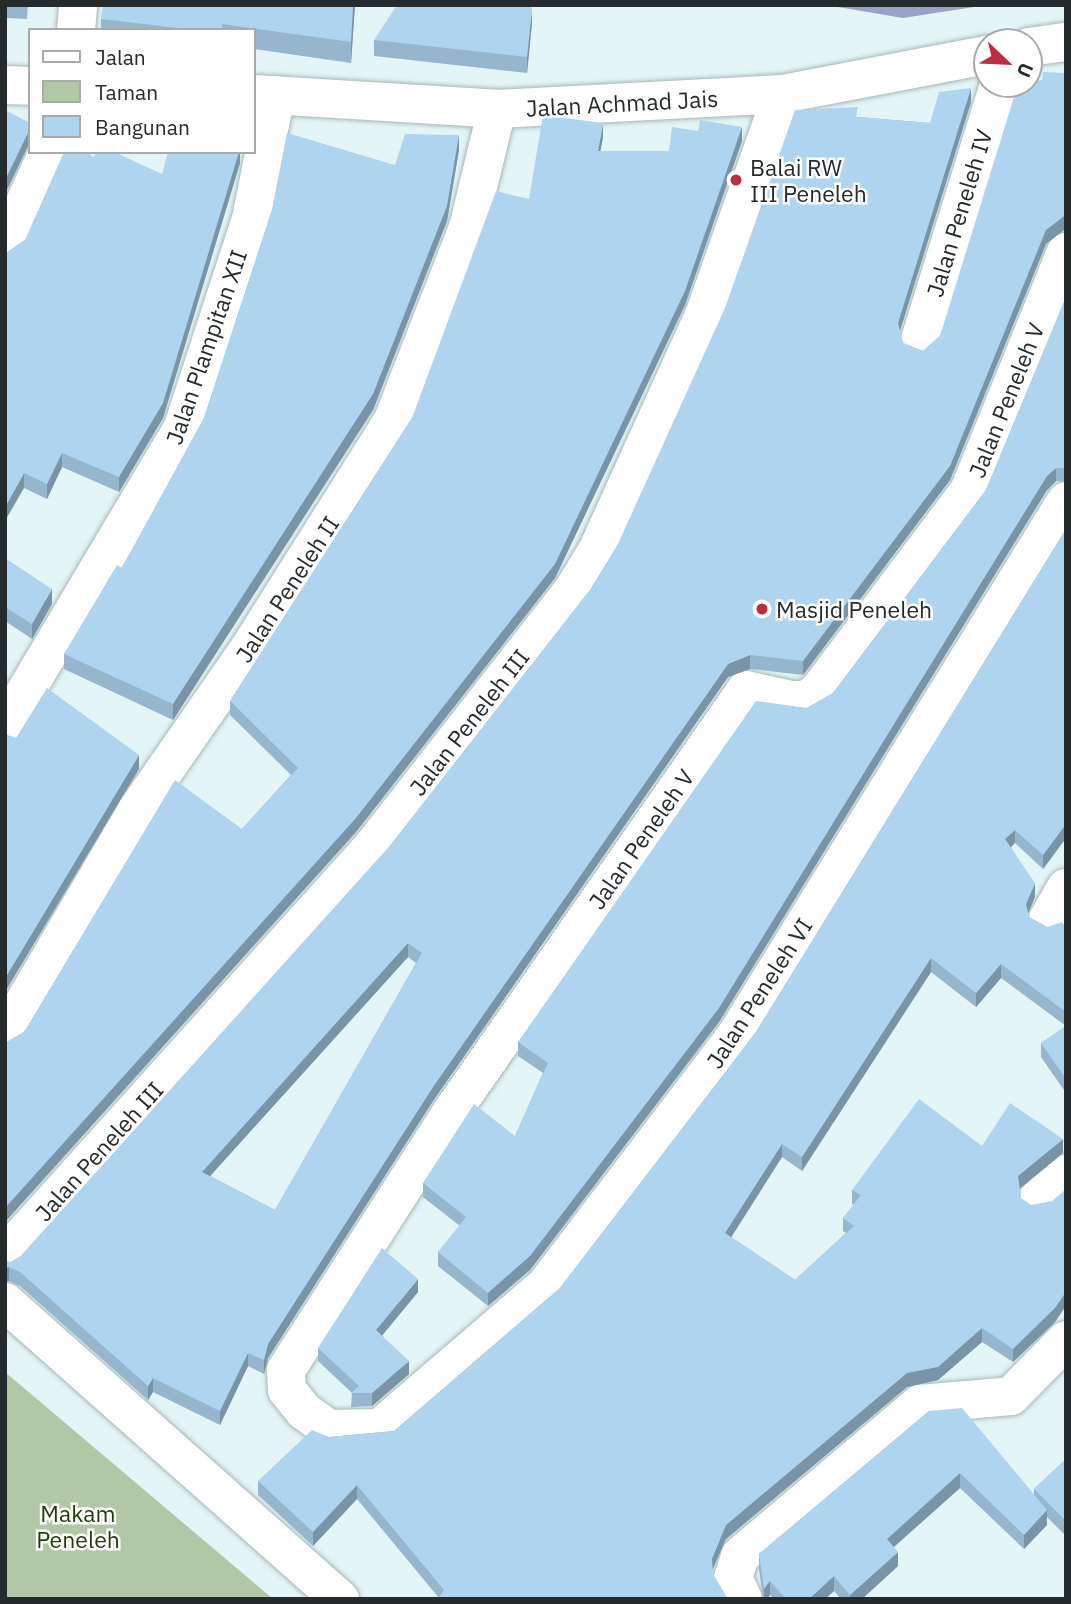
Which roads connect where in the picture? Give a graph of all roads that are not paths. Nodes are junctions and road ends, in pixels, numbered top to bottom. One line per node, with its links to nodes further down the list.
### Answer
1 (78, 5): 2 (street)
2 (76, 28)
3 (1066, 42): 4 (street)
4 (1043, 45)
5 (973, 58): 9 (street, Jalan Achmad Jais)
6 (5, 85): 7 (street)
7 (28, 86)
8 (265, 94): 11 (street, Jalan Achmad Jais); 17 (street, Jalan Plampitan XII)
9 (782, 94): 11 (street, Jalan Achmad Jais); 19 (street, Jalan Peneleh III)
10 (995, 98): 15 (street, Jalan Peneleh IV)
11 (496, 109): 18 (street, Jalan Peneleh II)
12 (47, 154): 13 (street)
13 (5, 246)
14 (1066, 252): 22 (street, Jalan Peneleh V)
15 (919, 343)
16 (1066, 501): 22 (street, Jalan Peneleh VI)
17 (5, 726)
18 (5, 1035)
19 (5, 1255)
20 (5, 1302): 23 (street)
21 (1066, 1340): 24 (street)
22 (380, 1427)
23 (340, 1599)
24 (743, 1599)

